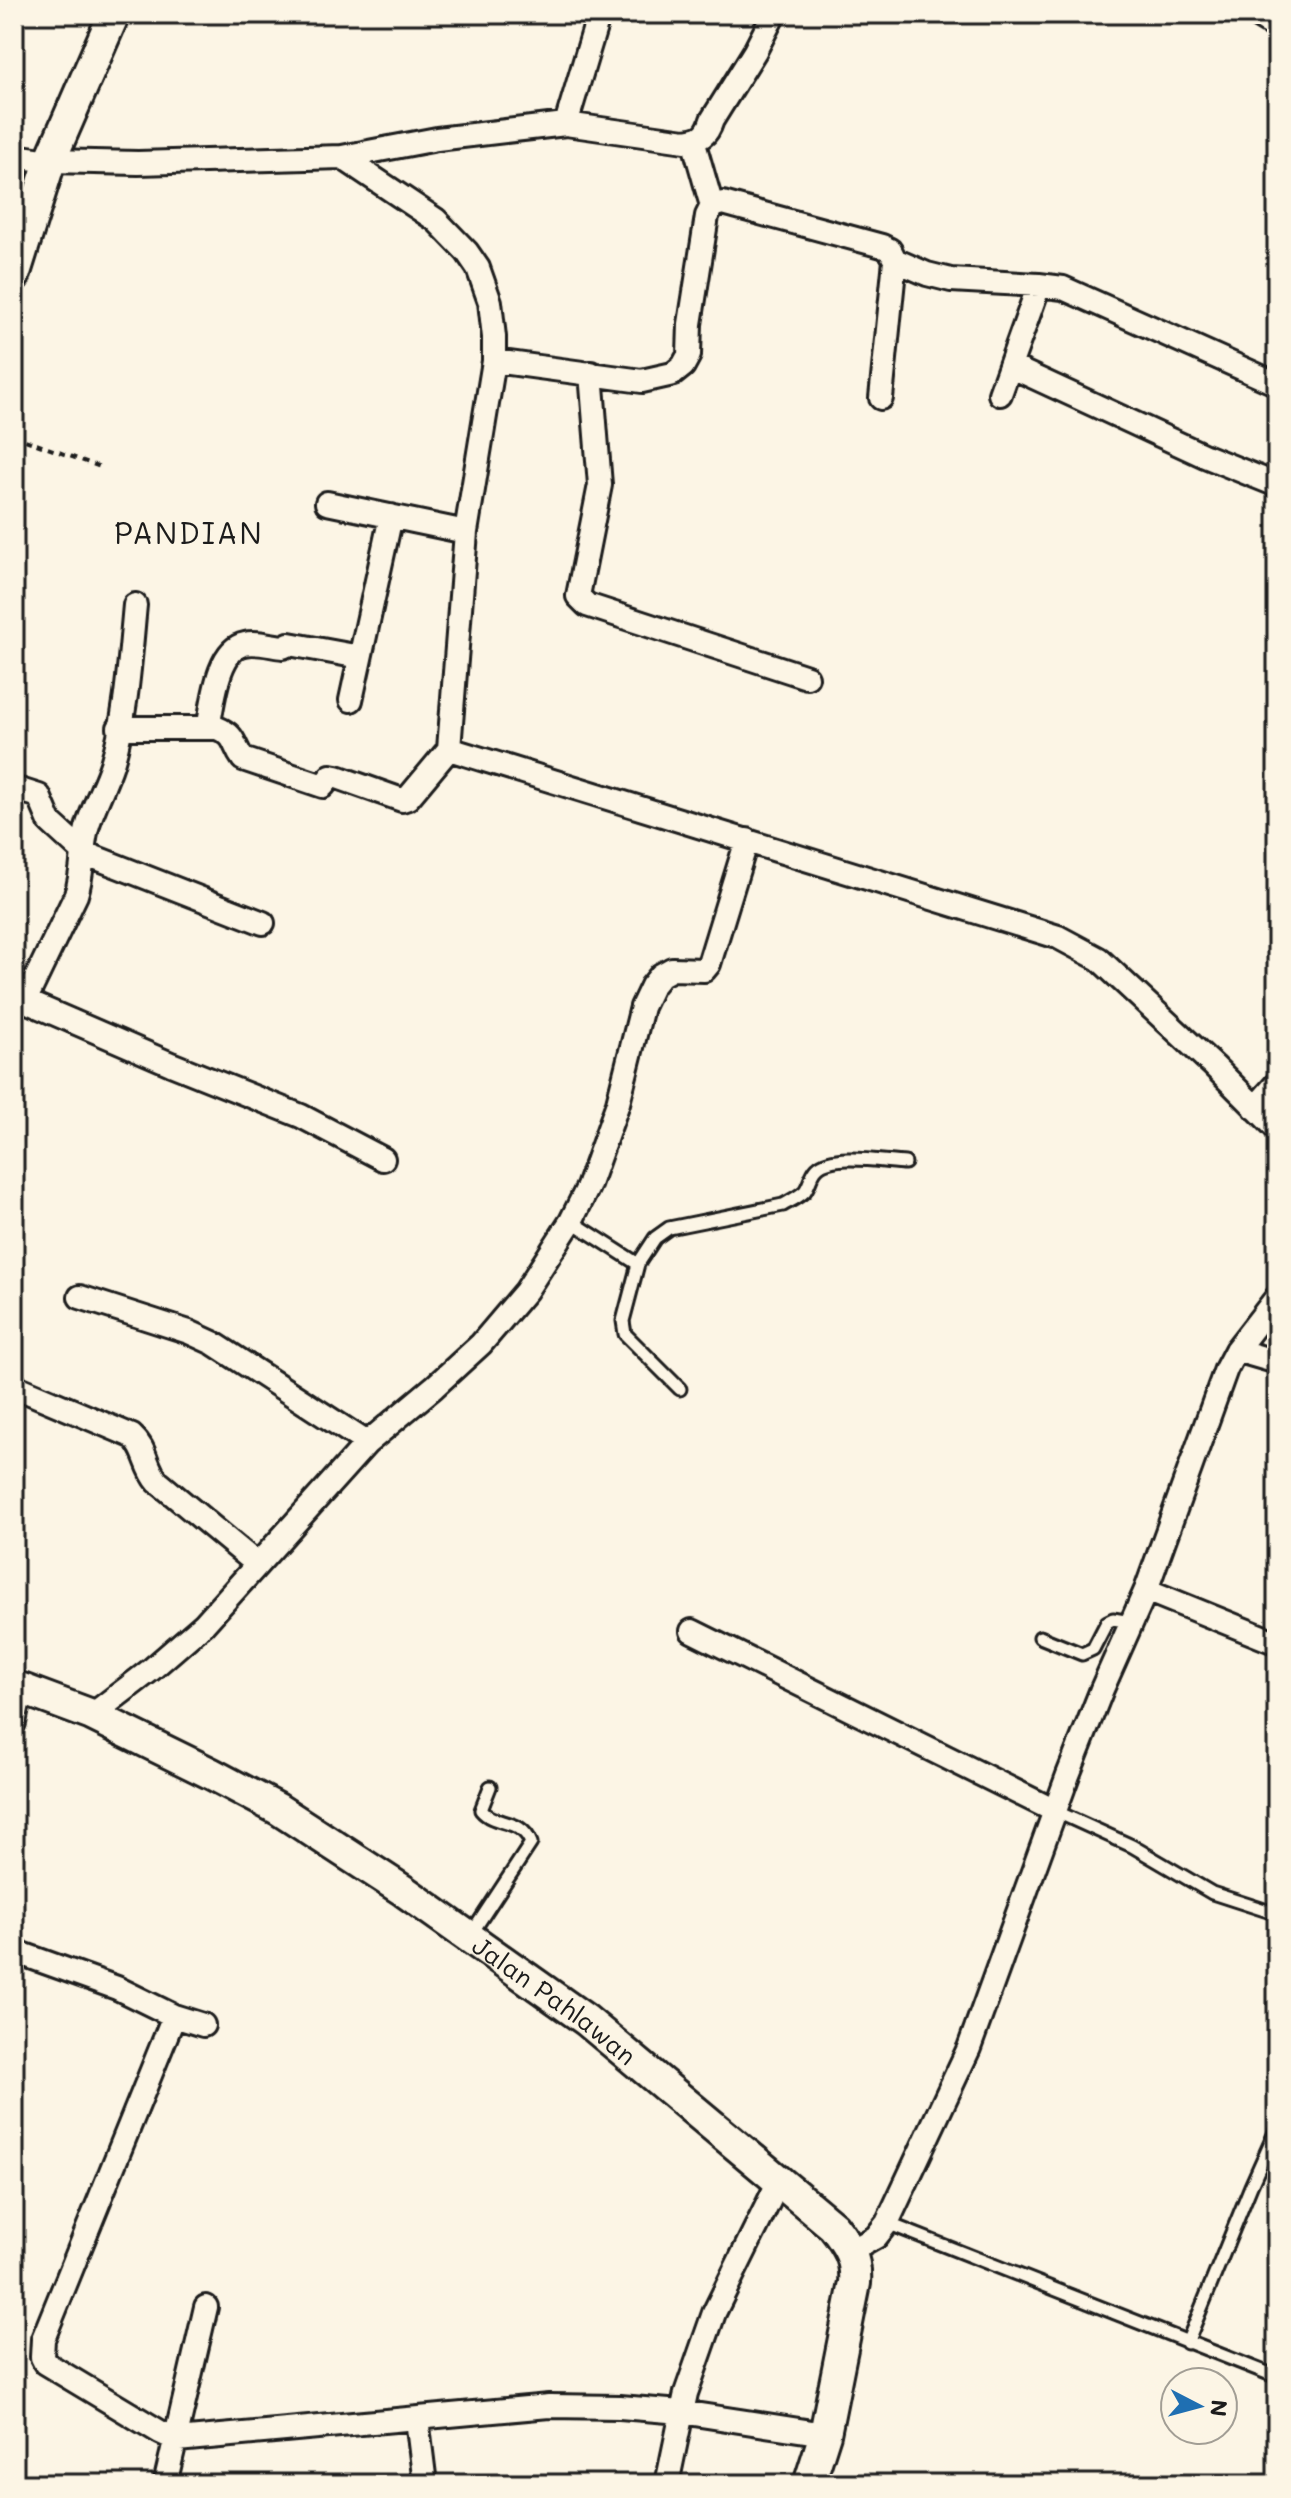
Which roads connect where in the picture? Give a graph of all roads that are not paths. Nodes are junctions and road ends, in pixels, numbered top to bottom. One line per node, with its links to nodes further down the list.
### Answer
1 (114, 14): 10 (main road)
2 (599, 14): 6 (street)
3 (774, 14): 7 (street)
4 (1254, 14): 5 (street)
5 (1277, 28)
6 (566, 124): 7 (street); 9 (street)
7 (693, 140): 11 (street)
8 (14, 156): 10 (street)
9 (342, 157): 10 (street); 15 (street)
10 (50, 161): 13 (main road)
11 (712, 206): 12 (street); 17 (street)
12 (895, 260): 14 (street); 20 (street)
13 (14, 276)
14 (1039, 285): 16 (street); 18 (street)
15 (494, 361): 17 (street); 24 (street)
16 (1010, 366): 19 (street); 21 (street)
17 (591, 373): 27 (street)
18 (1277, 384)
19 (1000, 394)
20 (881, 398)
21 (1277, 485)
22 (327, 503): 23 (street)
23 (391, 516): 24 (street); 26 (street)
24 (466, 532): 31 (street)
25 (135, 605): 29 (street)
26 (360, 657): 28 (street); 30 (street)
27 (807, 677)
28 (351, 700)
29 (119, 728): 30 (street); 34 (street)
30 (208, 728): 31 (street)
31 (449, 749): 33 (street)
32 (14, 788): 34 (street)
33 (747, 840): 38 (street); 42 (street)
34 (84, 853): 35 (street); 36 (street)
35 (263, 923)
36 (19, 999): 40 (street)
37 (1277, 1083): 38 (street)
38 (1255, 1108): 39 (street)
39 (1277, 1129)
40 (383, 1159)
41 (905, 1163): 43 (lane)
42 (571, 1221): 43 (lane); 50 (street)
43 (638, 1264): 49 (lane)
44 (80, 1297): 50 (street)
45 (1277, 1297): 46 (street)
46 (1236, 1350): 47 (street); 52 (street)
47 (1277, 1362)
48 (14, 1386): 51 (street)
49 (680, 1389)
50 (367, 1443): 51 (street)
51 (257, 1564): 58 (street)
52 (1146, 1590): 53 (street); 56 (street)
53 (1131, 1622): 55 (lane); 61 (street)
54 (692, 1631): 61 (street)
55 (1040, 1637)
56 (1277, 1643)
57 (18, 1688): 58 (main road, Jalan Pahlawan); 59 (street)
58 (92, 1715): 63 (main road, Jalan Pahlawan)
59 (14, 1723)
60 (490, 1787): 63 (lane)
61 (1055, 1811): 62 (lane); 69 (street)
62 (1277, 1914)
63 (470, 1936): 68 (main road, Jalan Pahlawan)
64 (14, 1951): 65 (street)
65 (174, 2016): 66 (street); 77 (street)
66 (203, 2025)
67 (1277, 2128): 72 (lane)
68 (778, 2183): 70 (main road, Jalan Pahlawan); 74 (street)
69 (887, 2223): 70 (street); 72 (lane)
70 (851, 2251): 76 (main road)
71 (206, 2307): 77 (street)
72 (1187, 2343): 73 (lane)
73 (1277, 2377)
74 (681, 2412): 75 (street); 76 (street); 80 (street)
75 (417, 2419): 77 (street); 79 (street)
76 (825, 2434): 81 (main road)
77 (177, 2440): 78 (street)
78 (165, 2484)
79 (425, 2484)
80 (667, 2484)
81 (809, 2484)

